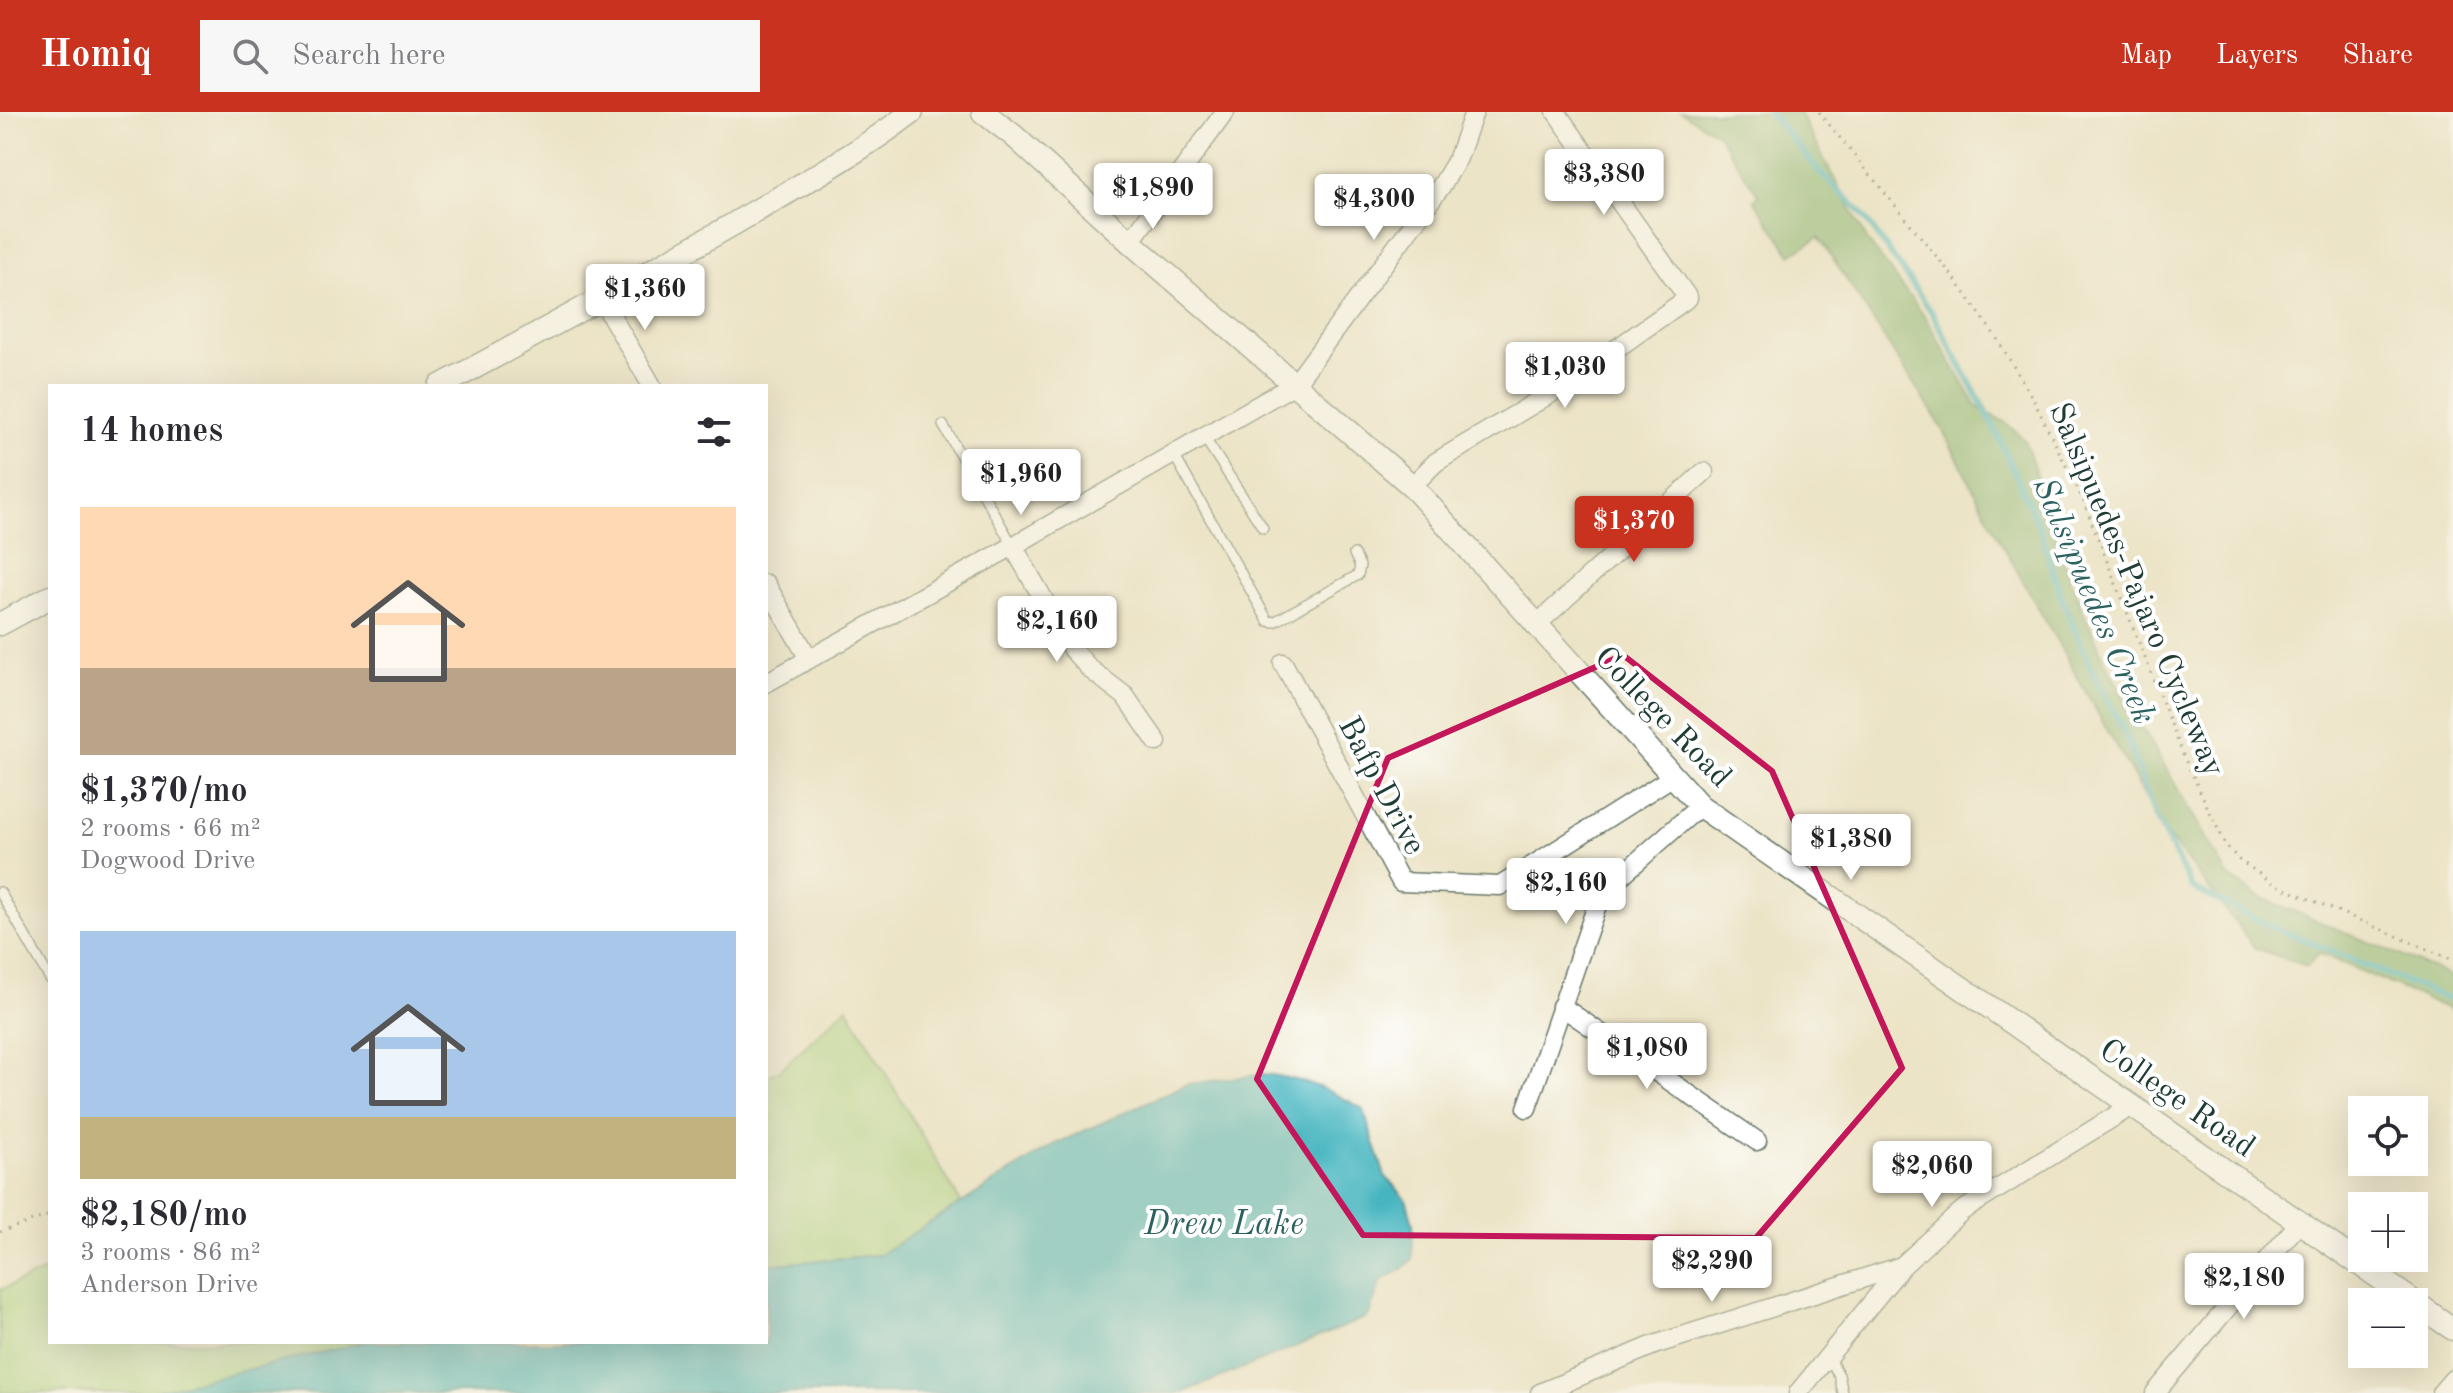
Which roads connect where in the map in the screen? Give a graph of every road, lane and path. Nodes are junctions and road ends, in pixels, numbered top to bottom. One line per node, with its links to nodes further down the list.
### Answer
1 (912, 112): 10 (street)
2 (983, 112): 8 (street, College Road)
3 (1006, 112): 8 (street)
4 (1225, 112): 9 (street)
5 (1474, 112): 13 (street)
6 (1556, 112): 18 (street)
7 (1819, 112): 33 (path, Salsipuedes-Pajaro Cycleway)
8 (1014, 136): 9 (street, College Road)
9 (1130, 242): 13 (street, College Road)
10 (602, 300): 11 (street); 12 (street)
11 (444, 384)
12 (651, 384)
13 (1295, 384): 15 (street); 18 (street, College Road)
14 (943, 425): 20 (lane)
15 (1204, 437): 16 (street); 19 (lane)
16 (1174, 455): 20 (street); 21 (lane)
17 (1704, 472): 25 (street)
18 (1412, 486): 25 (street, College Road)
19 (1263, 528)
20 (1013, 546): 26 (street); 29 (street)
21 (1354, 554)
22 (768, 587): 26 (street)
23 (48, 598): 24 (street)
24 (0, 624)
25 (1535, 626): 30 (street, College Road)
26 (809, 659): 28 (street)
27 (1283, 663): 30 (street, Bafp Drive)
28 (768, 682)
29 (1157, 742)
30 (1672, 777): 31 (street, College Road)
31 (1700, 806): 35 (street); 36 (street, College Road)
32 (0, 892): 34 (lane)
33 (2453, 960)
34 (48, 976)
35 (1561, 1006): 37 (street); 38 (street)
36 (2133, 1105): 40 (street, College Road); 42 (street)
37 (1527, 1108)
38 (1757, 1141)
39 (48, 1216): 41 (path)
40 (2300, 1222): 43 (street, College Road); 49 (street)
41 (0, 1232)
42 (1902, 1266): 44 (street); 47 (street)
43 (2453, 1329)
44 (1828, 1357): 46 (street); 48 (lane)
45 (2453, 1379): 50 (street)
46 (1801, 1392)
47 (1540, 1393)
48 (1843, 1393)
49 (2155, 1393)
50 (2441, 1393)

